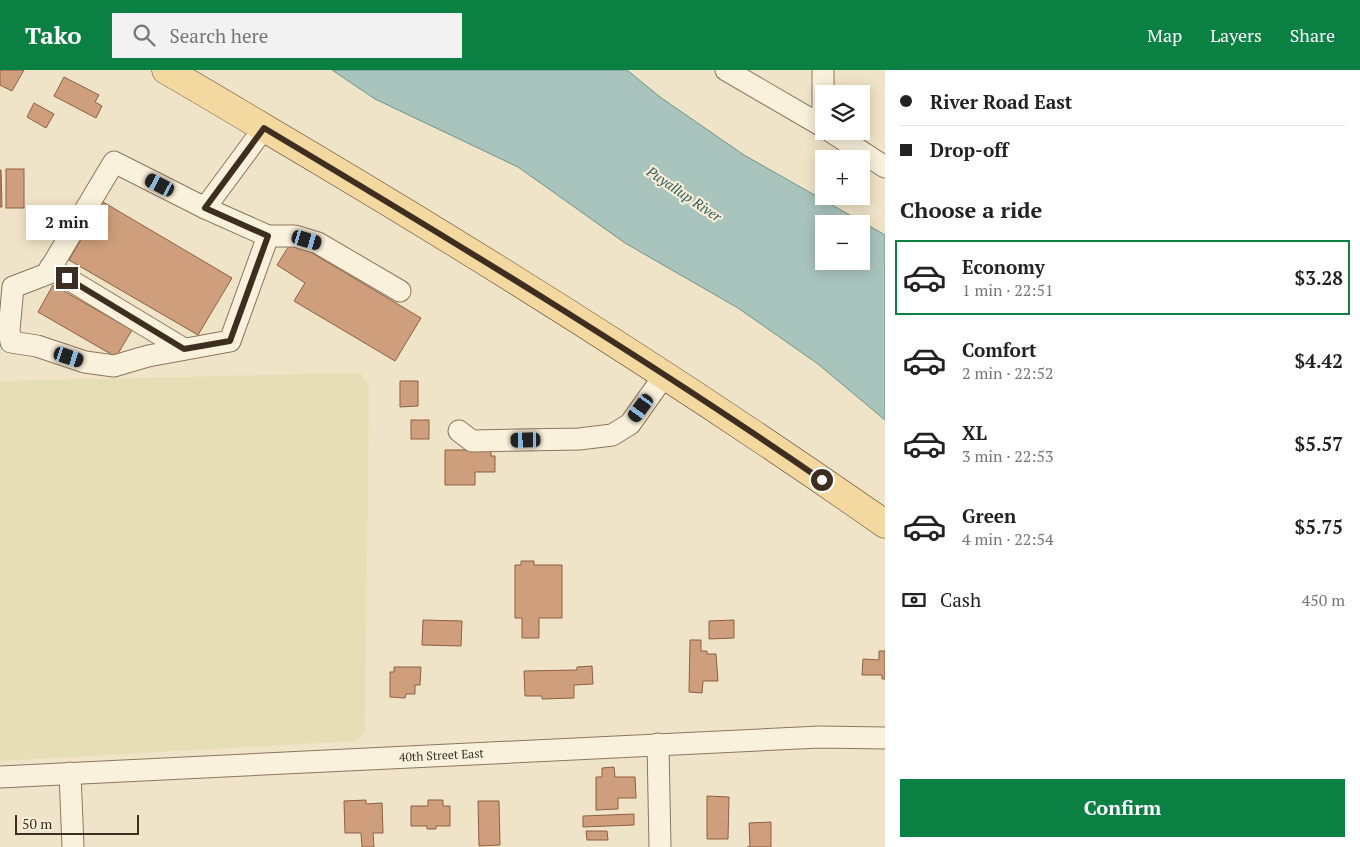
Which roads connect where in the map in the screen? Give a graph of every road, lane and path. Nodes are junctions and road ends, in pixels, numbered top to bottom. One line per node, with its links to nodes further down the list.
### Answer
1 (166, 70): 6 (main road)
2 (726, 70): 5 (street)
3 (822, 70): 4 (street)
4 (823, 85)
5 (815, 122)
6 (264, 128): 9 (street); 14 (main road)
7 (843, 140): 8 (street)
8 (885, 167)
9 (205, 208): 10 (street); 11 (street)
10 (268, 236): 12 (street); 13 (street)
11 (50, 268): 13 (street); 13 (street)
12 (400, 291)
13 (184, 349)
14 (664, 376): 15 (street); 16 (main road)
15 (459, 431)
16 (885, 524)
17 (885, 738): 18 (street, 40th Street East)
18 (658, 744): 19 (street, 40th Street East); 22 (street)
19 (70, 773): 20 (street, 40th Street East); 21 (street)
20 (0, 777)
21 (73, 847)
22 (660, 847)

